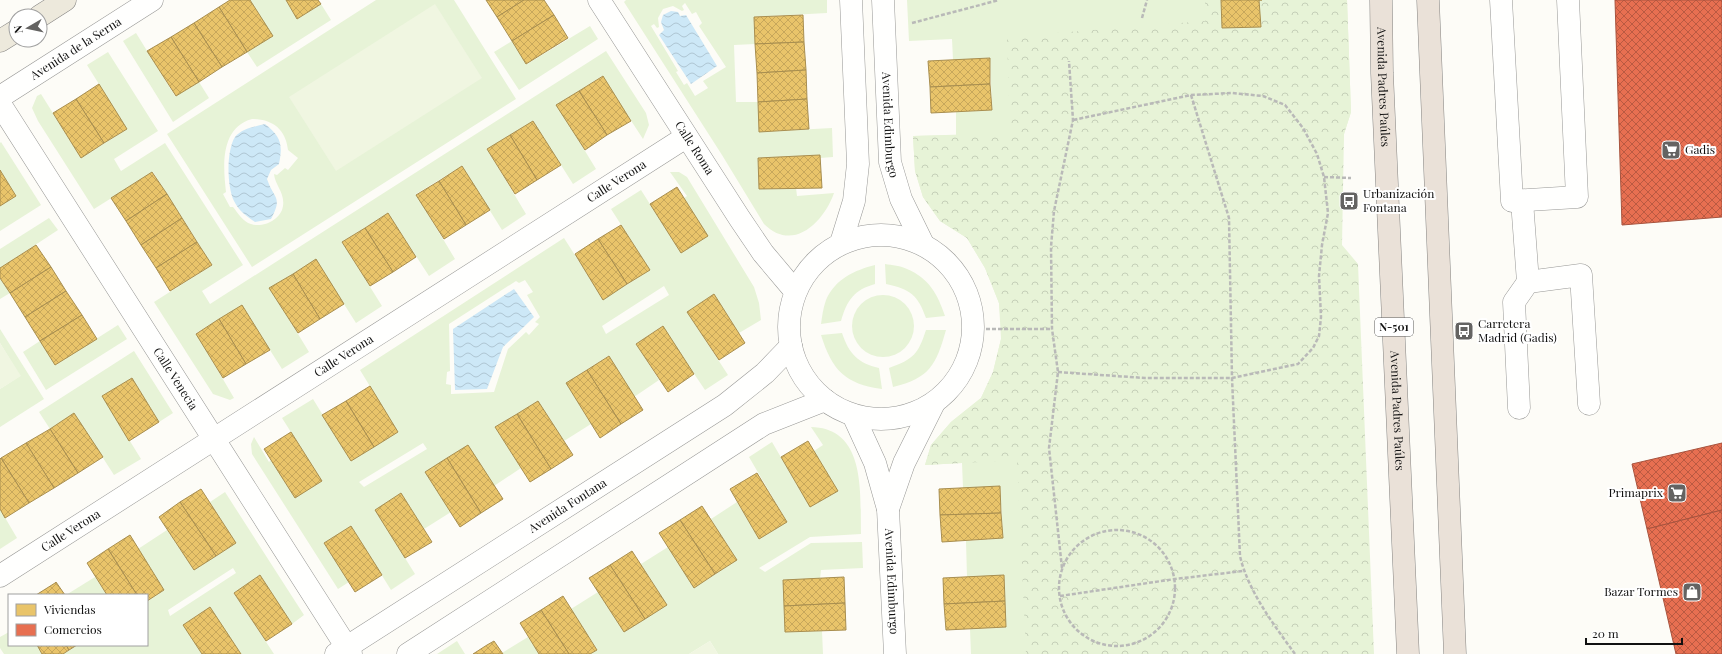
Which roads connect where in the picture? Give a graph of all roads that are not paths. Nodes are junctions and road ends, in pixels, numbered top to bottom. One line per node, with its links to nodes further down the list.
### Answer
1 (65, 0): 10 (main road)
2 (152, 0): 11 (street, Avenida de la Serna)
3 (599, 0): 13 (street, Calle Roma)
4 (850, 0): 15 (street)
5 (883, 0): 16 (street, Avenida Edimburgo)
6 (1381, 0): 31 (highway, Avenida Padres Paúles / N-501)
7 (1428, 0): 32 (highway)
8 (1501, 0): 14 (street)
9 (1568, 0): 14 (street)
10 (48, 11)
11 (0, 97)
12 (0, 104): 25 (street, Calle Venecia)
13 (686, 137): 18 (street, Calle Roma); 25 (street, Calle Verona)
14 (1522, 201): 17 (street)
15 (841, 243): 16 (street); 18 (street)
16 (922, 244): 21 (street)
17 (1528, 282): 22 (street); 23 (street)
18 (795, 291): 19 (street)
19 (791, 346): 20 (street); 28 (street, Avenida Fontana)
20 (825, 400): 24 (street); 29 (street)
21 (934, 403): 24 (street); 26 (street, Avenida Edimburgo)
22 (1589, 404)
23 (1519, 408)
24 (853, 415): 26 (street, Avenida Edimburgo)
25 (214, 439): 27 (street, Calle Verona); 28 (street, Calle Venecia)
26 (888, 509): 30 (street, Avenida Edimburgo)
27 (0, 576)
28 (344, 652)
29 (408, 654)
30 (894, 654)
31 (1408, 654)
32 (1455, 654)

